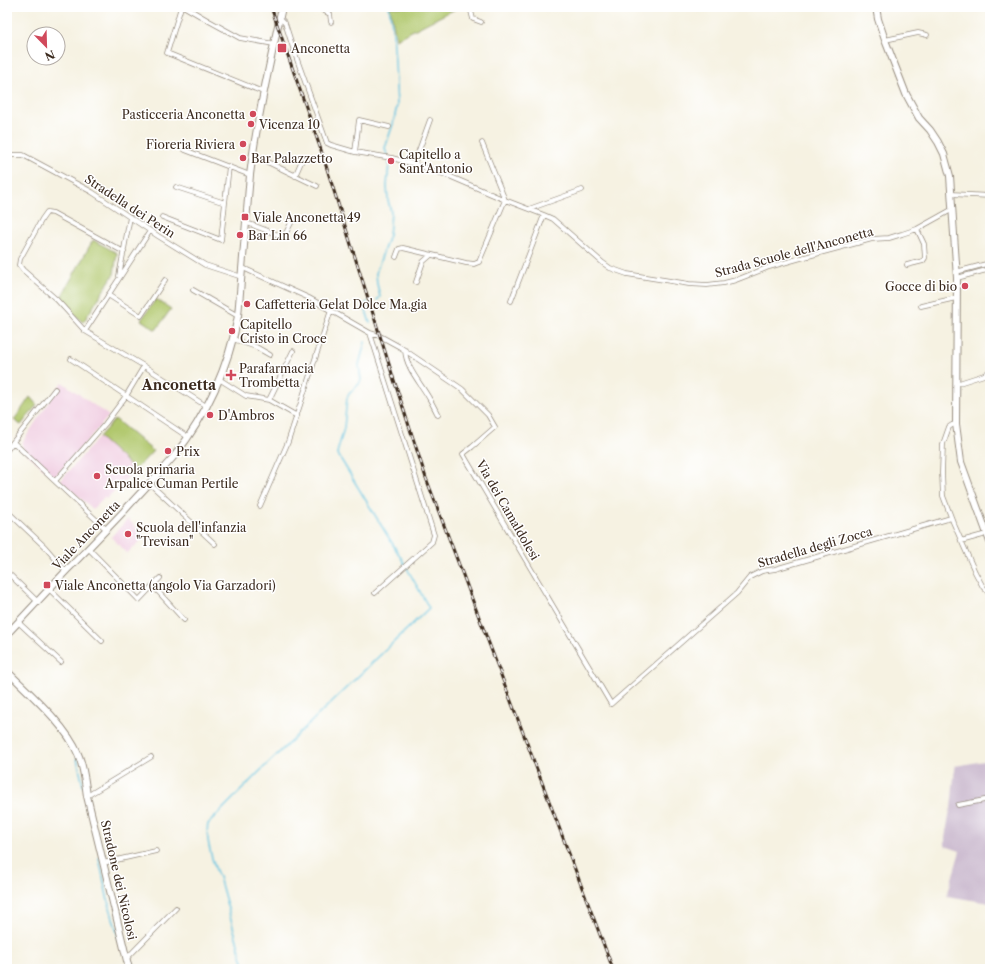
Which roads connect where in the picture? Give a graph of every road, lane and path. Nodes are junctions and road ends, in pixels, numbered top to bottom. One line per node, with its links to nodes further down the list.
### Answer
1 (181, 7): 13 (street)
2 (185, 7): 12 (street)
3 (282, 7): 7 (main road, Viale Anconetta)
4 (317, 7): 8 (street)
5 (470, 7): 9 (street)
6 (876, 7): 11 (main road)
7 (280, 18): 12 (main road, Viale Anconetta); 18 (street, Strada Scuole dell'Anconetta)
8 (331, 22)
9 (481, 22)
10 (927, 35): 11 (street)
11 (885, 40): 29 (main road)
12 (274, 44): 13 (main road, Viale Anconetta)
13 (264, 92): 19 (main road, Viale Anconetta)
14 (430, 120): 22 (street)
15 (389, 127): 18 (street)
16 (482, 143): 31 (street)
17 (185, 150): 23 (street)
18 (355, 152): 22 (street, Strada Scuole dell'Anconetta)
19 (253, 155): 24 (main road, Viale Anconetta); 25 (street)
20 (7, 156): 36 (street, Stradella dei Perin)
21 (302, 160): 25 (street)
22 (414, 164): 31 (street, Strada Scuole dell'Anconetta)
23 (229, 166): 24 (street); 32 (street)
24 (250, 175): 39 (main road, Viale Anconetta)
25 (295, 176): 26 (street)
26 (317, 186)
27 (176, 187): 32 (street)
28 (582, 190): 33 (street)
29 (951, 194): 30 (street); 34 (main road)
30 (990, 196)
31 (505, 200): 33 (street, Strada Scuole dell'Anconetta); 43 (street)
32 (225, 202): 37 (street)
33 (529, 209): 35 (street, Strada Scuole dell'Anconetta)
34 (953, 209): 40 (street, Strada Scuole dell'Anconetta); 49 (main road)
35 (544, 215): 40 (street, Strada Scuole dell'Anconetta); 57 (street)
36 (130, 217): 41 (street, Stradella dei Perin); 42 (street)
37 (162, 217)
38 (293, 219): 39 (street)
39 (247, 223): 47 (main road, Viale Anconetta)
40 (916, 229): 46 (street)
41 (150, 231): 50 (street, Stradella dei Perin); 51 (street)
42 (124, 252): 51 (street); 61 (street)
43 (431, 255): 44 (street); 53 (street)
44 (396, 257)
45 (990, 263): 49 (street)
46 (907, 265)
47 (243, 268): 50 (main road, Viale Anconetta); 59 (street, Via dei Camaldolesi)
48 (990, 269): 49 (street)
49 (957, 275): 56 (main road)
50 (242, 277): 60 (main road, Viale Anconetta)
51 (119, 278): 55 (street)
52 (165, 280): 55 (street)
53 (416, 282)
54 (193, 290): 60 (street)
55 (108, 295): 61 (street)
56 (956, 298): 58 (street); 71 (main road)
57 (511, 300)
58 (921, 306)
59 (331, 310): 62 (street, Via dei Camaldolesi); 77 (street)
60 (238, 316): 63 (main road, Viale Anconetta)
61 (85, 331): 68 (street)
62 (370, 333): 64 (street, Via dei Camaldolesi); 98 (street)
63 (234, 339): 66 (street); 70 (main road, Viale Anconetta)
64 (405, 350): 76 (street); 108 (street, Via dei Camaldolesi)
65 (293, 351): 74 (street)
66 (270, 355)
67 (71, 359): 73 (street)
68 (144, 366): 73 (street); 75 (street)
69 (990, 372): 71 (street)
70 (219, 379): 74 (street); 75 (main road, Viale Anconetta)
71 (956, 384): 78 (main road)
72 (55, 389): 80 (street)
73 (126, 396): 79 (street); 82 (street)
74 (269, 400): 77 (street)
75 (206, 406): 79 (main road, Viale Anconetta)
76 (438, 415)
77 (297, 416): 84 (street)
78 (956, 424): 86 (street); 88 (main road)
79 (188, 437): 83 (main road, Viale Anconetta)
80 (13, 442): 81 (street); 82 (street)
81 (7, 450)
82 (55, 481): 87 (street)
83 (149, 483): 87 (main road, Viale Anconetta); 91 (street)
84 (260, 506)
85 (7, 511): 93 (street)
86 (951, 518): 89 (street); 108 (street, Stradella degli Zocca)
87 (107, 530): 92 (main road, Viale Anconetta)
88 (986, 534): 89 (street); 90 (main road)
89 (961, 541): 99 (street)
90 (990, 542)
91 (215, 544)
92 (89, 548): 93 (main road, Viale Anconetta); 96 (street)
93 (66, 571): 97 (main road, Viale Anconetta)
94 (7, 572): 100 (street)
95 (160, 578): 96 (street)
96 (154, 586): 101 (street)
97 (49, 589): 100 (main road, Viale Anconetta); 105 (street)
98 (375, 593)
99 (990, 594)
100 (38, 602): 102 (main road, Viale Anconetta)
101 (184, 620)
102 (18, 622): 103 (main road, Viale Anconetta); 106 (street)
103 (9, 627): 104 (main road, Viale Anconetta)
104 (7, 634)
105 (102, 641)
106 (61, 662)
107 (7, 671): 110 (main road, Stradone dei Nicolosi)
108 (611, 704)
109 (151, 757): 110 (street)
110 (87, 796): 114 (main road, Stradone dei Nicolosi)
111 (990, 799): 112 (street)
112 (958, 805)
113 (156, 851): 114 (street)
114 (103, 864): 116 (main road, Stradone dei Nicolosi)
115 (176, 908): 116 (street)
116 (126, 959): 117 (main road, Stradone dei Nicolosi)
117 (129, 969)

